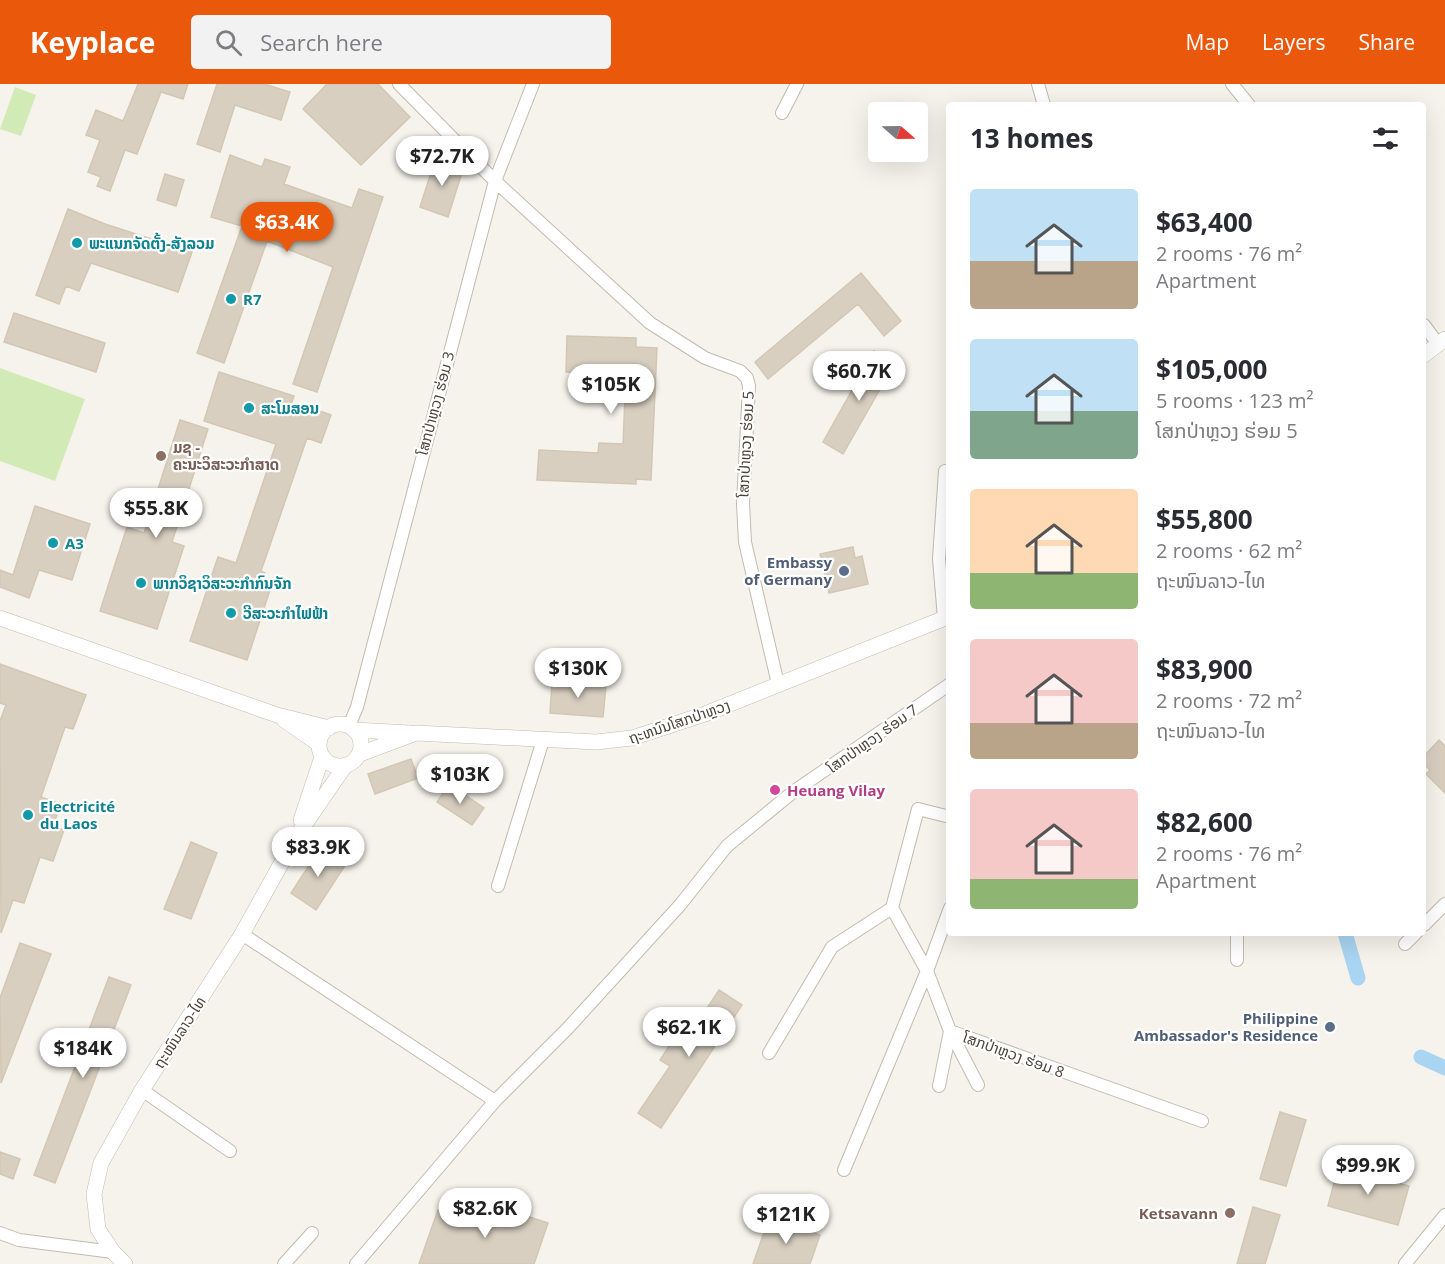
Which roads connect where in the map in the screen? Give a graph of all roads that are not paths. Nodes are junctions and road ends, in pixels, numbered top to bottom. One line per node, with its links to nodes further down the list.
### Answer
1 (399, 84): 9 (street)
2 (532, 84): 9 (street, ໂສກປ່າຫຼວງ ຮ່ອມ 3)
3 (797, 84): 8 (street)
4 (1038, 84): 6 (street)
5 (1232, 84): 7 (street)
6 (1043, 102)
7 (1247, 102)
8 (782, 113)
9 (495, 181): 17 (street, ໂສກປ່າຫຼວງ ຮ່ອມ 5); 21 (street, ໂສກປ່າຫຼວງ ຮ່ອມ 3)
10 (1426, 327): 11 (street)
11 (1442, 341): 12 (street)
12 (1426, 353)
13 (945, 471): 14 (street)
14 (946, 610)
15 (946, 617): 17 (street, ຖະຫນົນໂສກປ່າຫຼວງ)
16 (0, 618): 19 (street)
17 (778, 684): 23 (street, ຖະຫນົນໂສກປ່າຫຼວງ)
18 (946, 687): 45 (street, ໂສກປ່າຫຼວງ ຮ່ອມ 7)
19 (277, 715): 20 (street); 24 (street)
20 (329, 728): 21 (street); 24 (street)
21 (352, 728): 22 (street); 25 (street)
22 (416, 733): 23 (street, ຖະຫນົນໂສກປ່າຫຼວງ); 25 (street, ຖະຫນົນໂສກປ່າຫຼວງ)
23 (543, 740): 29 (street)
24 (321, 751): 26 (street); 28 (street, ຖະໜົນລາວ-ໄທ)
25 (360, 754): 26 (street)
26 (345, 766): 28 (street, ຖະໜົນລາວ-ໄທ)
27 (946, 817): 31 (street)
28 (296, 837): 34 (street, ຖະໜົນລາວ-ໄທ)
29 (498, 886)
30 (1445, 904): 33 (street)
31 (892, 908): 39 (street, ໂສກປ່າຫຼວງ ຮ່ອມ 8); 41 (street)
32 (946, 919): 39 (street)
33 (1426, 923)
34 (242, 934): 44 (street, ຖະໜົນລາວ-ໄທ); 45 (street)
35 (1237, 936): 38 (street)
36 (1413, 936): 37 (street)
37 (1405, 944)
38 (1237, 960)
39 (927, 971): 40 (street, ໂສກປ່າຫຼວງ ຮ່ອມ 8); 48 (street)
40 (950, 1031): 42 (street); 43 (street); 46 (street, ໂສກປ່າຫຼວງ ຮ່ອມ 8)
41 (769, 1053)
42 (939, 1086)
43 (978, 1086)
44 (142, 1090): 47 (street); 52 (street, ຖະໜົນລາວ-ໄທ)
45 (495, 1101): 55 (street, ໂສກປ່າຫຼວງ ຮ່ອມ 7)
46 (1202, 1121)
47 (230, 1150)
48 (844, 1170)
49 (1445, 1215): 56 (street)
50 (0, 1233): 52 (street)
51 (312, 1233): 54 (street)
52 (113, 1252): 53 (street, ຖະໜົນລາວ-ໄທ)
53 (125, 1264)
54 (284, 1264)
55 (356, 1264)
56 (1405, 1264)

